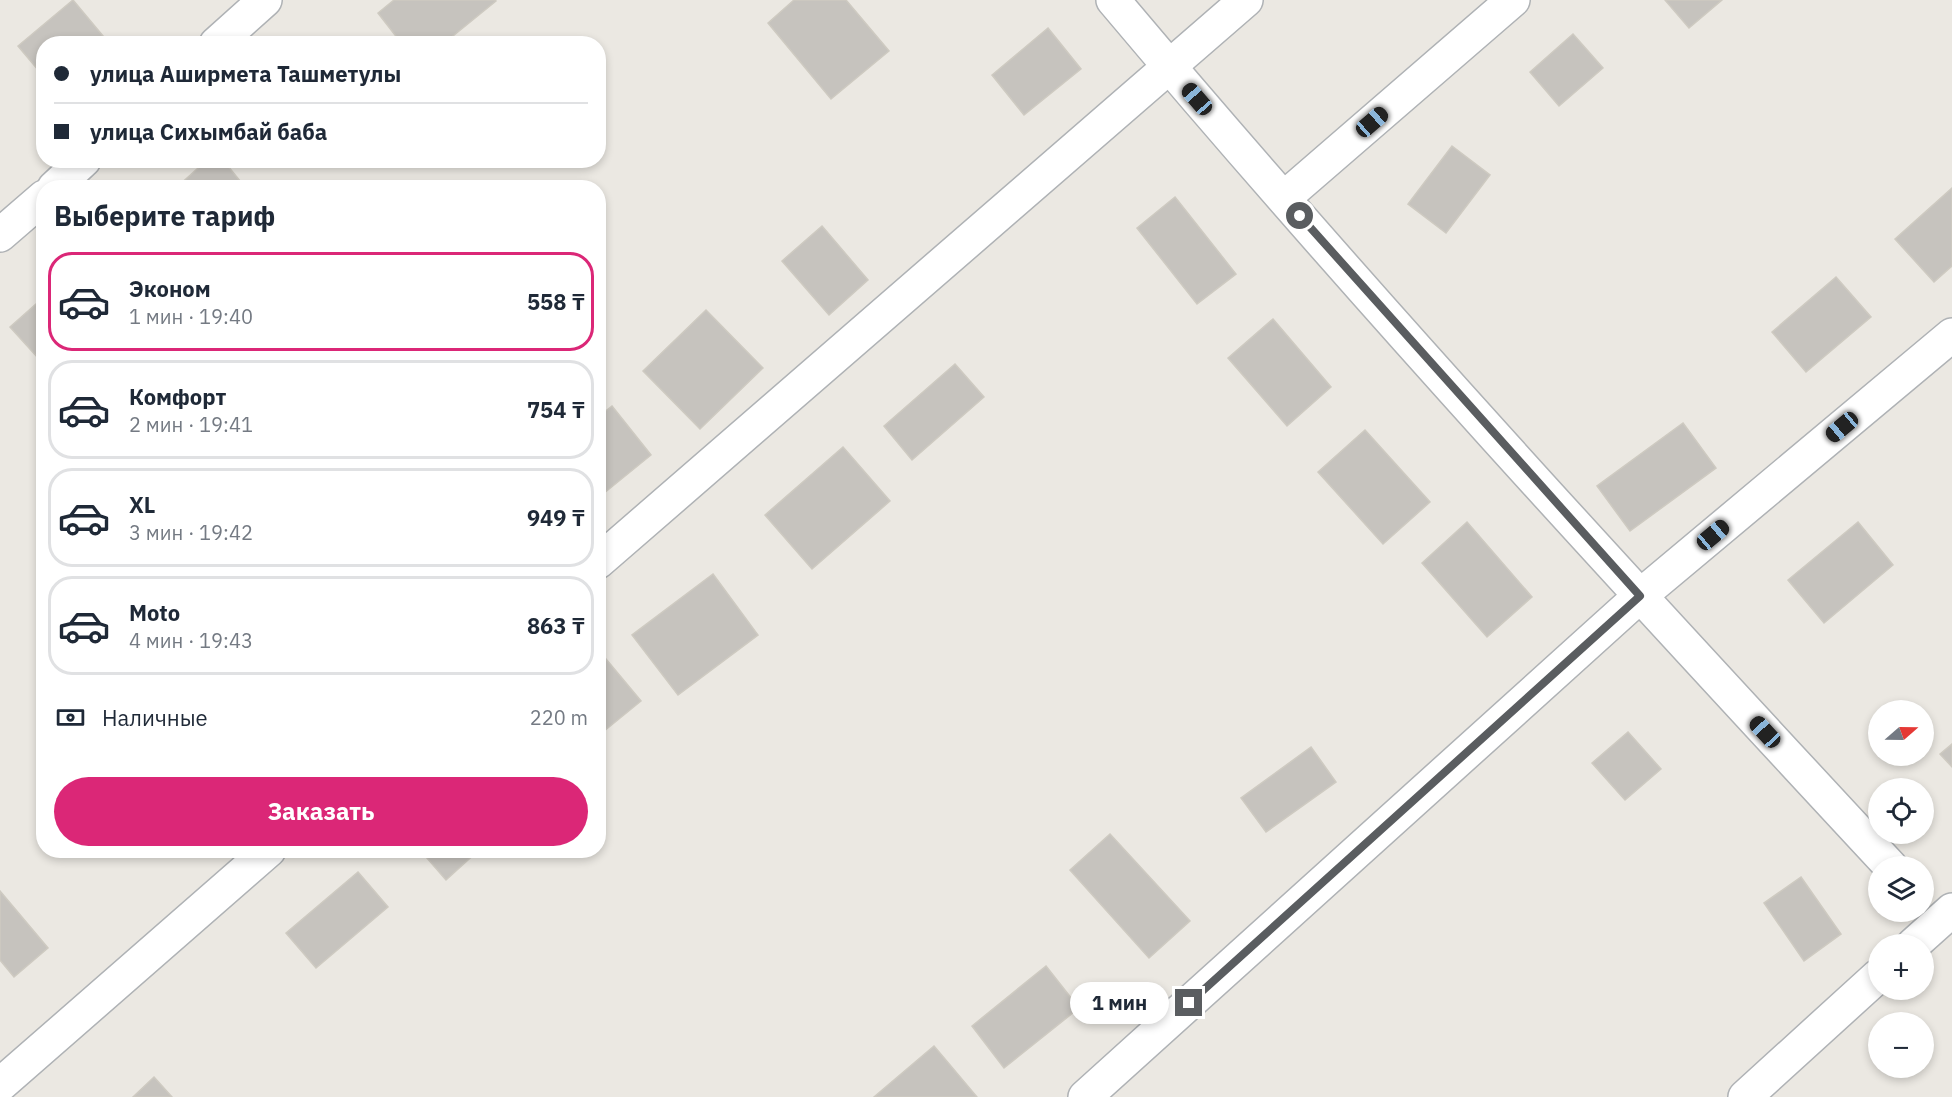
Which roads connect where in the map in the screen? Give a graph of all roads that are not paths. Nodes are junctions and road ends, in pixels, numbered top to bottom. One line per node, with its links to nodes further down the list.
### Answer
1 (265, 0): 5 (street)
2 (1113, 0): 6 (street)
3 (1246, 0): 6 (street)
4 (1513, 0): 9 (street)
5 (225, 36)
6 (1168, 65): 9 (street); 13 (street)
7 (75, 168): 8 (street)
8 (63, 180)
9 (1284, 198): 14 (street)
10 (36, 203): 11 (street)
11 (0, 235)
12 (1952, 335): 14 (street)
13 (606, 555)
14 (1640, 596): 15 (street); 21 (street)
15 (1881, 856)
16 (260, 858): 20 (street)
17 (1938, 910): 18 (street)
18 (1921, 934)
19 (1868, 985): 22 (street)
20 (0, 1085)
21 (1085, 1097)
22 (1745, 1097)

